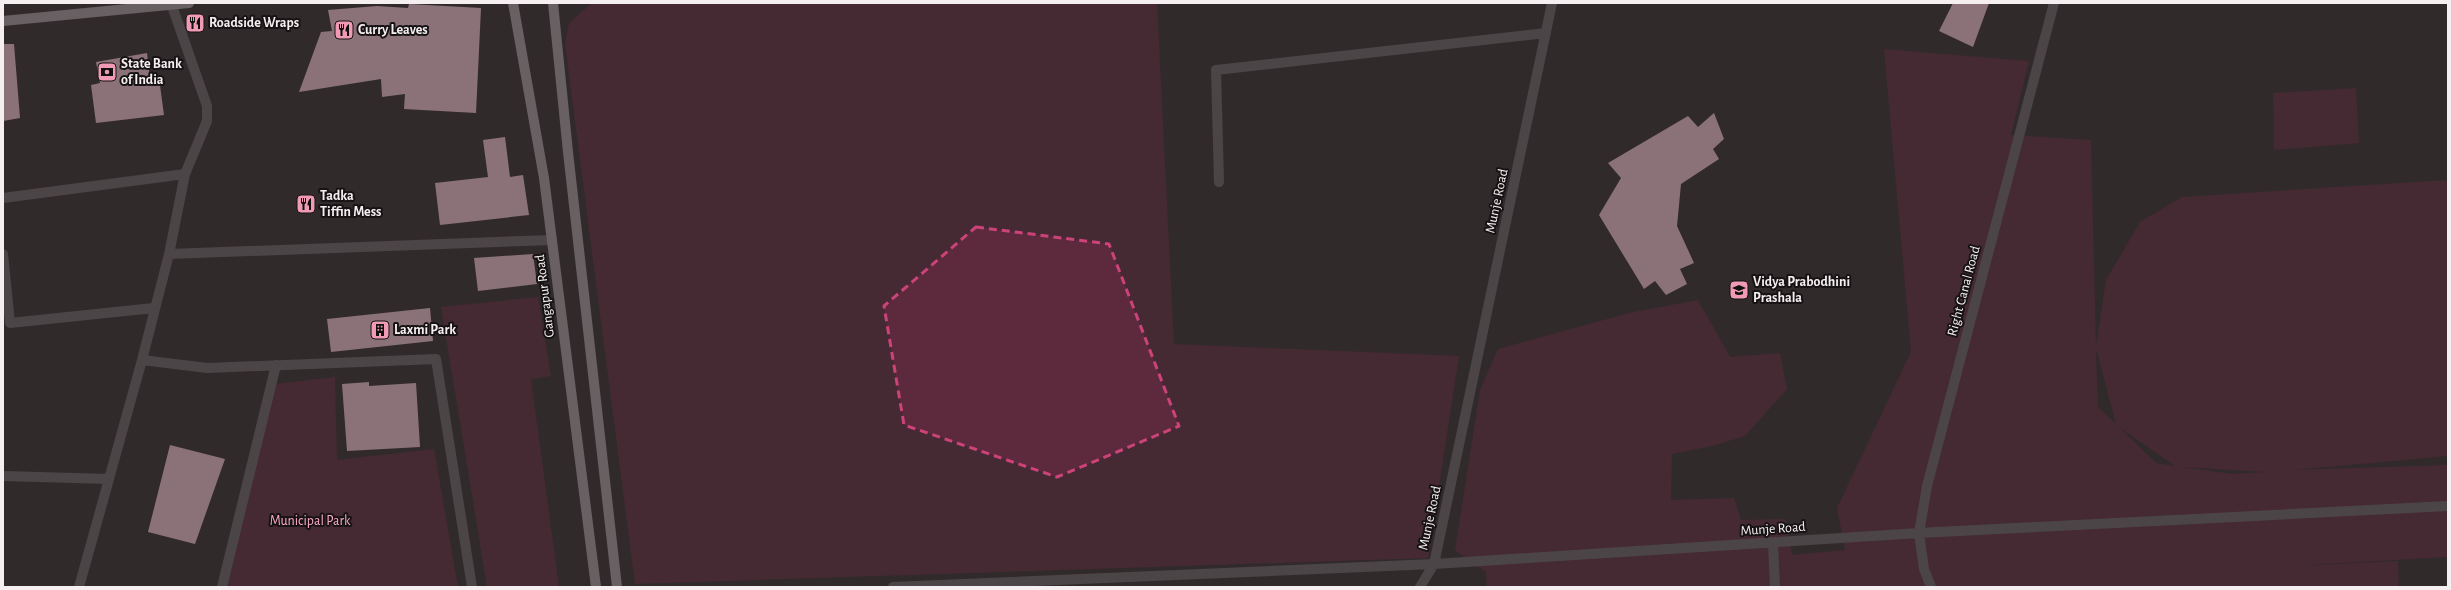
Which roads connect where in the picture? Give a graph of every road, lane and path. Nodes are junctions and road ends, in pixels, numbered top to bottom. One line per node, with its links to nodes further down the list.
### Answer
1 (189, 3): 6 (main road)
2 (513, 3): 12 (main road, Gangapur Road)
3 (553, 3): 28 (main road)
4 (1552, 3): 8 (street, Munje Road)
5 (2054, 3): 21 (street, Right Canal Road)
6 (171, 4): 7 (main road); 9 (street)
7 (3, 21)
8 (1546, 33): 10 (street); 23 (street, Munje Road)
9 (185, 174): 11 (street); 14 (street)
10 (1219, 182)
11 (3, 198)
12 (552, 240): 14 (street); 27 (main road, Gangapur Road)
13 (3, 254): 15 (street)
14 (169, 254): 15 (street)
15 (154, 308): 16 (street)
16 (142, 360): 17 (street); 19 (street)
17 (276, 365): 25 (street); 26 (street)
18 (3, 476): 19 (street)
19 (109, 479): 24 (street)
20 (2448, 506): 21 (street, Munje Road)
21 (1919, 533): 22 (street, Munje Road); 32 (street, Right Canal Road)
22 (1773, 543): 23 (street, Munje Road); 31 (street)
23 (1434, 564): 29 (street); 30 (street)
24 (79, 587)
25 (222, 587)
26 (472, 587)
27 (596, 587)
28 (618, 587)
29 (893, 587)
30 (1420, 587)
31 (1775, 587)
32 (1931, 587)

